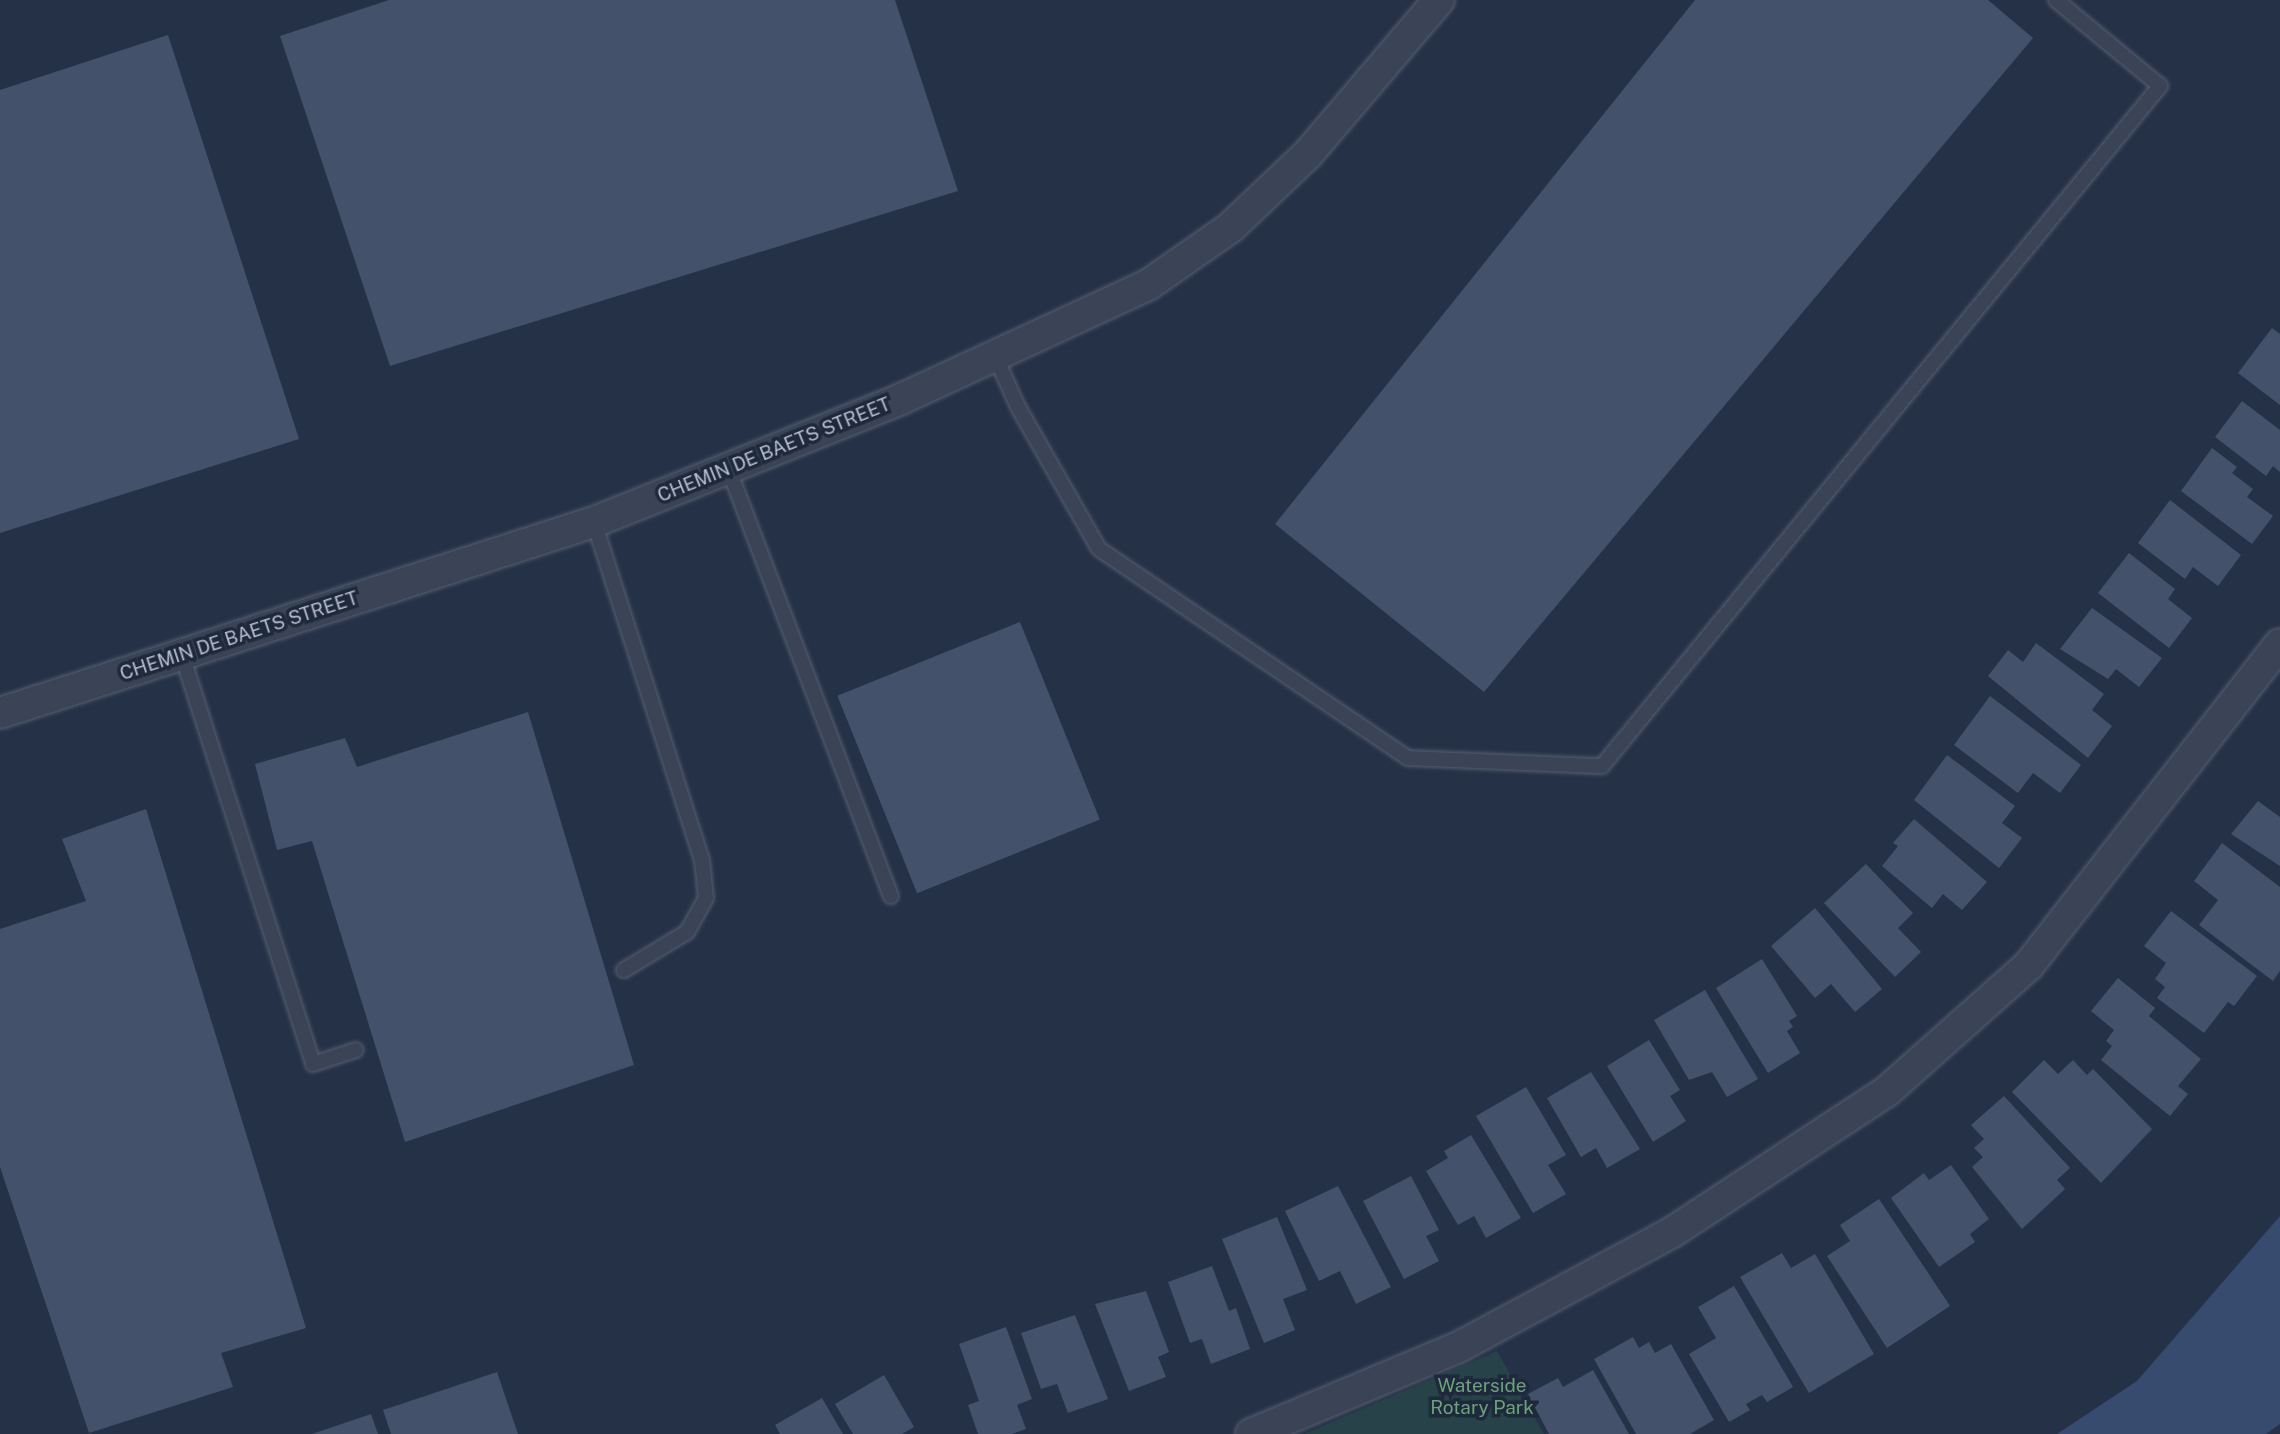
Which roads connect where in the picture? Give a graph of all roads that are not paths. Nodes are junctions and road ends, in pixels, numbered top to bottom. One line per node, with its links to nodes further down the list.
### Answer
1 (1439, 0): 3 (street, CHEMIN DE BAETS STREET)
2 (2056, 0): 3 (lane)
3 (996, 358): 4 (street, CHEMIN DE BAETS STREET)
4 (729, 470): 5 (street, CHEMIN DE BAETS STREET); 9 (lane)
5 (594, 522): 7 (street, CHEMIN DE BAETS STREET); 10 (lane)
6 (2280, 644): 12 (street)
7 (182, 655): 8 (street, CHEMIN DE BAETS STREET); 11 (lane)
8 (0, 713)
9 (891, 896)
10 (624, 970)
11 (356, 1050)
12 (1251, 1434)

